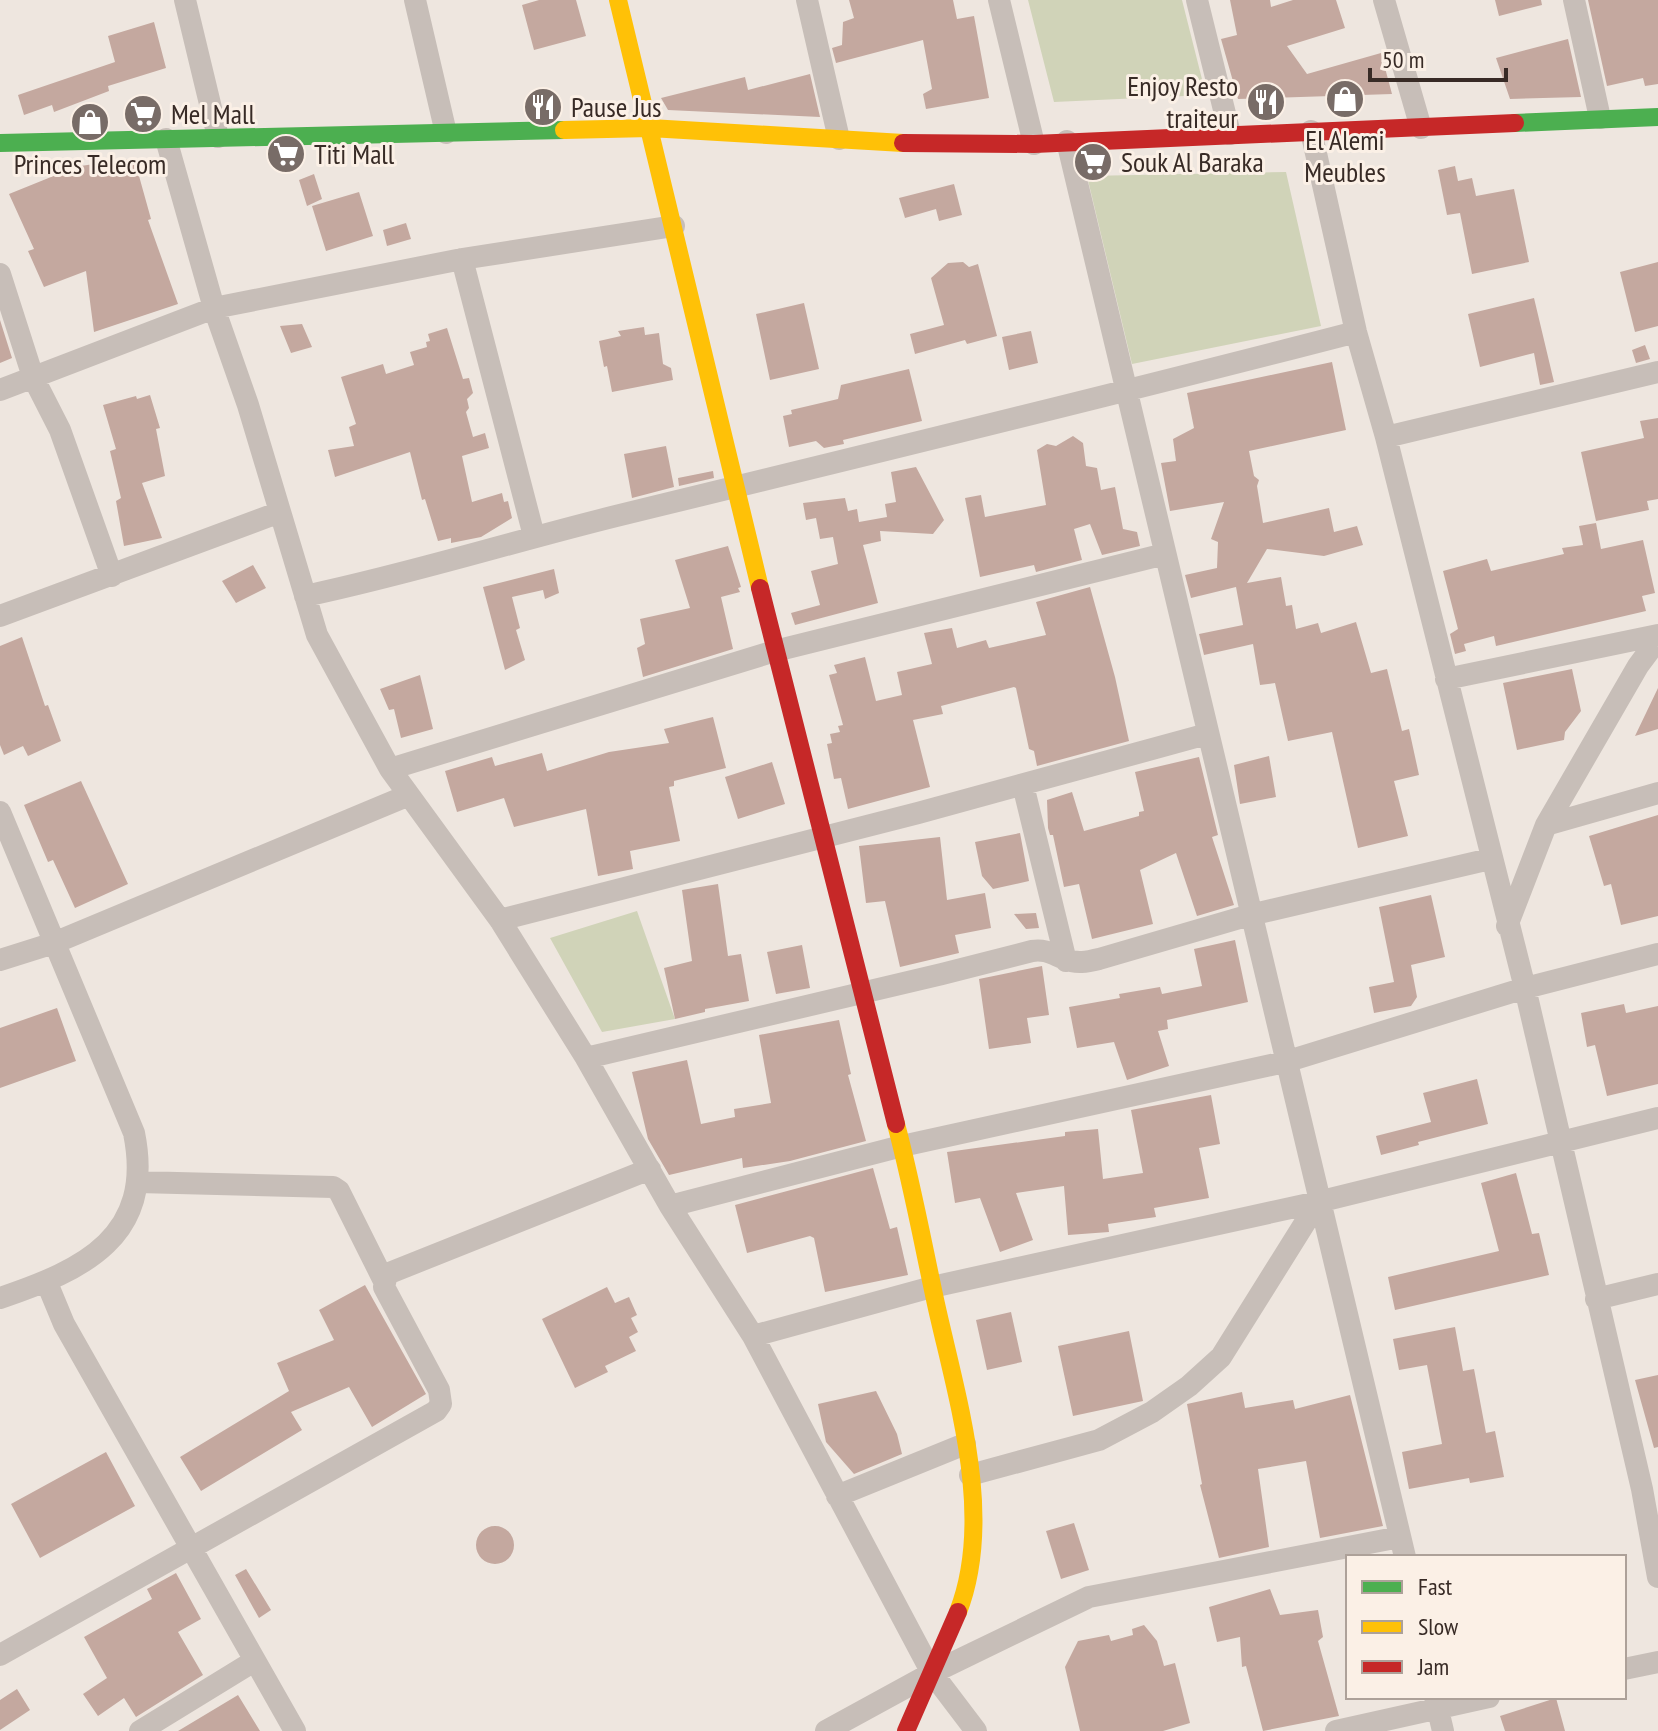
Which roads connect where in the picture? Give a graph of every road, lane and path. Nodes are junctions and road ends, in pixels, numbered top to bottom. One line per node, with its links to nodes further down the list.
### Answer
1 (185, 0): 16 (street)
2 (415, 0): 14 (street)
3 (618, 0): 11 (street)
4 (807, 0): 19 (street)
5 (999, 0): 21 (street)
6 (1197, 0): 15 (street)
7 (1384, 0): 12 (street)
8 (1574, 0): 10 (street)
9 (1658, 117): 10 (street)
10 (1600, 118): 12 (street)
11 (650, 128): 14 (street); 19 (street); 22 (street)
12 (1421, 128): 13 (street)
13 (1311, 131): 15 (street); 26 (street)
14 (446, 133): 16 (street)
15 (1230, 134): 20 (street)
16 (218, 137): 18 (street)
17 (0, 138): 18 (street)
18 (166, 139): 25 (street)
19 (839, 139): 21 (street)
20 (1067, 141): 21 (street); 30 (street)
21 (1034, 144)
22 (674, 226): 23 (street); 32 (street)
23 (462, 259): 25 (street); 34 (street)
24 (0, 274): 28 (street)
25 (214, 308): 28 (street); 33 (street)
26 (1356, 332): 30 (street); 31 (street)
27 (1658, 372): 31 (street)
28 (33, 377): 29 (street); 36 (street)
29 (0, 390)
30 (1127, 392): 32 (street); 35 (street)
31 (1386, 437): 41 (street)
32 (736, 487): 34 (street); 40 (street)
33 (280, 512): 36 (street); 37 (street)
34 (534, 536): 37 (street)
35 (1165, 554): 40 (street); 42 (street)
36 (112, 576): 38 (street)
37 (305, 596): 43 (street)
38 (0, 616)
39 (1658, 637): 41 (street); 48 (street)
40 (775, 651): 43 (street); 49 (street)
41 (1446, 679): 50 (street)
42 (1207, 734): 44 (street); 51 (street)
43 (390, 769): 46 (street)
44 (1023, 785): 49 (street); 57 (street)
45 (1658, 793): 48 (street)
46 (409, 795): 52 (street); 54 (street)
47 (0, 812): 54 (street)
48 (1546, 825): 53 (street)
49 (822, 838): 52 (street); 59 (street)
50 (1490, 859): 51 (street); 53 (street)
51 (1250, 915): 57 (street); 61 (street)
52 (500, 920): 60 (street)
53 (1507, 926): 58 (street)
54 (54, 943): 56 (street); 66 (street)
55 (1658, 954): 58 (street)
56 (0, 960)
57 (1066, 961): 59 (street)
58 (1525, 988): 61 (street); 63 (street)
59 (864, 993): 60 (street); 64 (street)
60 (586, 1058): 65 (street)
61 (1285, 1062): 64 (street); 67 (street)
62 (1658, 1118): 63 (street)
63 (1559, 1143): 67 (street); 74 (street)
64 (902, 1146): 68 (street); 72 (street)
65 (650, 1169): 68 (street); 69 (street)
66 (138, 1182): 69 (street); 70 (street)
67 (1318, 1202): 72 (street); 77 (street); 80 (street)
68 (670, 1206): 75 (street)
69 (384, 1281): 81 (street)
70 (47, 1283): 73 (street); 81 (street)
71 (1658, 1284): 74 (street)
72 (932, 1287): 75 (street); 76 (street)
73 (0, 1298)
74 (1596, 1299): 78 (street)
75 (753, 1336): 79 (street)
76 (965, 1444): 77 (street); 79 (street)
77 (970, 1475): 89 (street)
78 (1650, 1487): 84 (street)
79 (837, 1496): 89 (street)
80 (1402, 1547): 82 (street)
81 (190, 1550): 85 (street); 86 (street)
82 (1352, 1555)
83 (1346, 1556): 89 (street)
84 (1658, 1577)
85 (0, 1655)
86 (254, 1661): 92 (street); 93 (street)
87 (1658, 1662): 88 (street)
88 (1626, 1669)
89 (932, 1673): 94 (street); 95 (street); 96 (street)
90 (1468, 1699): 91 (street)
91 (1436, 1702): 97 (street); 98 (street)
92 (140, 1731)
93 (295, 1731)
94 (826, 1731)
95 (906, 1731)
96 (976, 1731)
97 (1336, 1731)
98 (1443, 1731)

